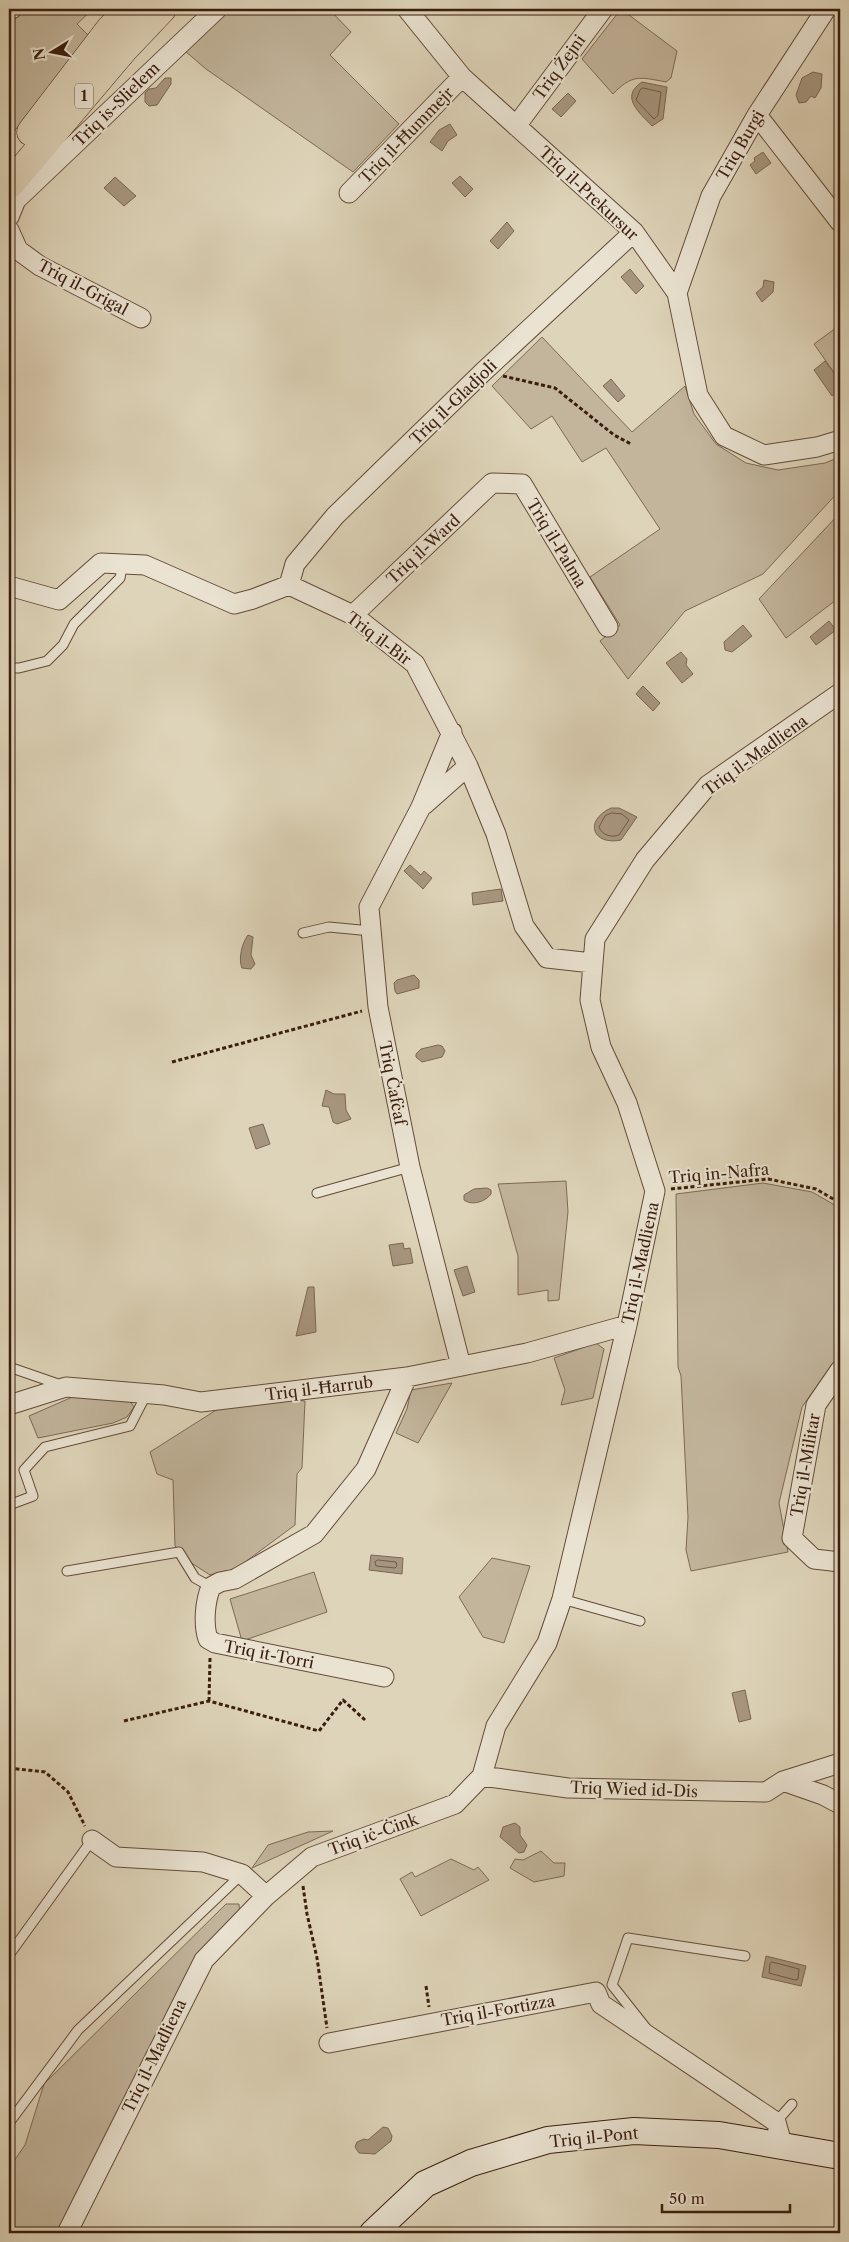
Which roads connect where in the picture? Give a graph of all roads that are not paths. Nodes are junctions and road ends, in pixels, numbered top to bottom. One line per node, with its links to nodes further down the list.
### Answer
1 (130, 9): 10 (highway, 1)
2 (162, 9): 12 (highway, 1)
3 (217, 9): 12 (street, Triq is-Slielem)
4 (407, 9): 7 (street, Triq il-Prekursur)
5 (603, 9): 9 (street, Triq Żejni)
6 (826, 9): 8 (street, Triq Burgi)
7 (462, 78): 9 (street, Triq il-Prekursur); 11 (street, Triq il-Ħummejr)
8 (757, 115): 13 (street); 16 (street, Triq Burgi)
9 (516, 126): 15 (street, Triq il-Prekursur)
10 (9, 161)
11 (350, 193)
12 (11, 201)
13 (840, 222)
14 (9, 230): 17 (street, Triq il-Grigal)
15 (634, 232): 16 (street, Triq il-Prekursur); 21 (street, Triq il-Gladjoli)
16 (677, 293): 18 (street, Triq il-Prekursur)
17 (141, 318)
18 (839, 441)
19 (492, 484): 23 (street, Triq il-Ward); 24 (street, Triq il-Palma)
20 (124, 562): 21 (street); 22 (street); 25 (lane)
21 (289, 585): 23 (street, Triq il-Bir)
22 (9, 586)
23 (353, 615): 27 (street, Triq il-Bir)
24 (608, 627)
25 (9, 668)
26 (840, 693): 32 (street, Triq il-Madliena)
27 (452, 732): 28 (street, Triq il-Bir); 29 (street, Triq Ċafċaf)
28 (468, 766): 29 (street, Triq Ċafċaf); 32 (street, Triq il-Bir)
29 (422, 808): 30 (street, Triq Ċafċaf)
30 (371, 931): 31 (lane); 33 (street, Triq Ċafċaf)
31 (303, 933)
32 (592, 963): 35 (street, Triq il-Madliena)
33 (410, 1167): 34 (lane); 36 (street, Triq Ċafċaf)
34 (317, 1193)
35 (627, 1325): 36 (street, Triq il-Ħarrub); 47 (street, Triq il-Madliena)
36 (461, 1366): 39 (street, Triq il-Ħarrub)
37 (9, 1367): 40 (lane)
38 (840, 1370): 44 (street, Triq il-Militar)
39 (407, 1376): 41 (street, Triq il-Ħarrub); 46 (street)
40 (66, 1387): 41 (street, Triq il-Ħarrub); 42 (street, Triq il-Ħarrub)
41 (147, 1393): 43 (lane)
42 (9, 1405)
43 (9, 1505)
44 (840, 1562)
45 (67, 1571): 46 (lane)
46 (211, 1587): 49 (street, Triq it-Torri)
47 (562, 1598): 48 (lane); 51 (street, Triq il-Madliena)
48 (640, 1621)
49 (384, 1677)
50 (840, 1762): 52 (street, Triq Wied id-Dis)
51 (482, 1776): 52 (street, Triq Wied id-Dis); 56 (street, Triq iċ-Ċink)
52 (783, 1781): 53 (street)
53 (840, 1804)
54 (92, 1840): 55 (street); 57 (lane)
55 (242, 1874): 56 (street); 62 (lane)
56 (266, 1896): 67 (street, Triq il-Madliena)
57 (9, 1955)
58 (745, 1956): 59 (lane, Triq il-Fortizza)
59 (649, 2038): 60 (street, Triq il-Fortizza); 63 (street, Triq il-Fortizza)
60 (329, 2043)
61 (792, 2104): 63 (lane)
62 (12, 2110): 64 (lane)
63 (776, 2122): 65 (street)
64 (9, 2123)
65 (783, 2147): 66 (street, Triq il-Pont); 68 (street, Triq il-Pont)
66 (840, 2156)
67 (67, 2233)
68 (373, 2233)

